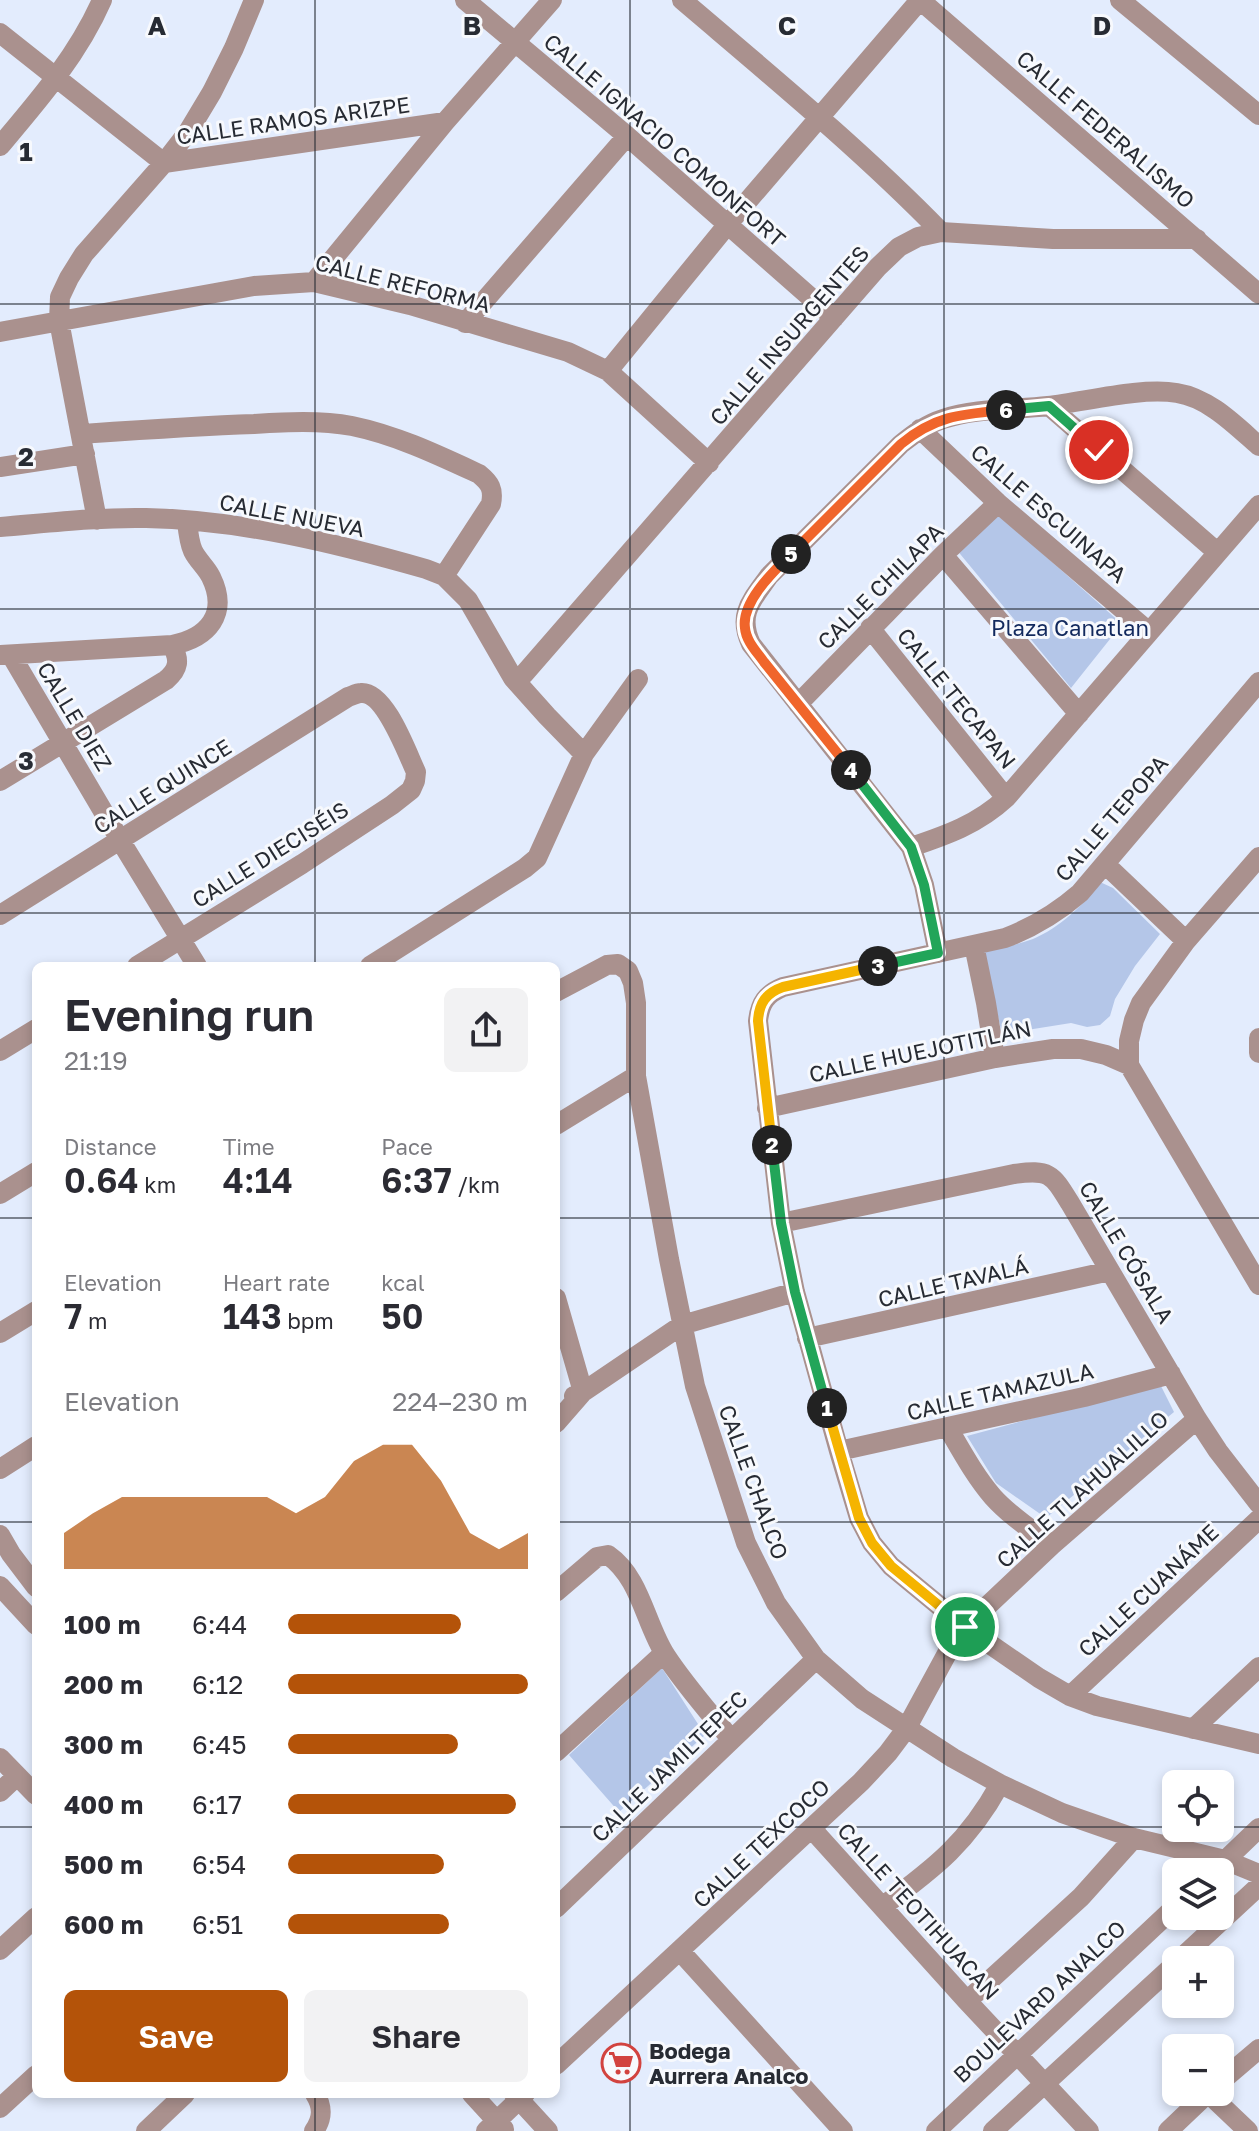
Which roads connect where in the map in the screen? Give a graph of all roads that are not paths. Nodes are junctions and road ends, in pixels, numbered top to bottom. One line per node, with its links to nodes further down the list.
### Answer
1 (102, 0): 10 (street)
2 (254, 0): 16 (street)
3 (465, 0): 9 (street, CALLE IGNACIO COMONFORT)
4 (552, 0): 9 (street)
5 (682, 0): 12 (street)
6 (920, 0): 12 (street); 19 (street, CALLE FEDERALISMO)
7 (1120, 0): 11 (street)
8 (0, 33): 10 (street, CALLE RAMOS ARIZPE)
9 (514, 42): 13 (street); 14 (street, CALLE IGNACIO COMONFORT)
10 (55, 78): 15 (street); 16 (street, CALLE RAMOS ARIZPE)
11 (1259, 115)
12 (820, 118): 17 (street); 18 (street)
13 (445, 122): 16 (street, CALLE RAMOS ARIZPE); 20 (street)
14 (627, 136): 17 (street, CALLE IGNACIO COMONFORT); 24 (street)
15 (0, 146)
16 (164, 163): 23 (street)
17 (728, 224): 22 (street, CALLE IGNACIO COMONFORT); 26 (street)
18 (941, 232): 19 (street, CALLE INSURGENTES); 22 (street, CALLE INSURGENTES)
19 (1197, 239): 21 (street, CALLE FEDERALISMO)
20 (314, 282): 23 (street, CALLE REFORMA); 24 (street, CALLE REFORMA)
21 (1259, 294)
22 (834, 318): 31 (street, CALLE INSURGENTES)
23 (59, 321): 25 (street, CALLE REFORMA); 29 (street)
24 (465, 323): 26 (street, CALLE REFORMA)
25 (0, 332)
26 (608, 371): 31 (street, CALLE REFORMA)
27 (1049, 406): 28 (street); 30 (street); 38 (street)
28 (920, 429): 33 (street, CALLE ESCUINAPA); 48 (street)
29 (83, 444): 32 (street); 35 (street); 40 (street)
30 (1259, 446)
31 (709, 463): 46 (street, CALLE INSURGENTES)
32 (0, 467)
33 (998, 503): 39 (street, CALLE CHILAPA); 42 (street, CALLE ESCUINAPA)
34 (1259, 505): 38 (street)
35 (97, 520): 36 (street, CALLE NUEVA); 37 (street, CALLE NUEVA)
36 (187, 521): 40 (street, CALLE NUEVA); 43 (street)
37 (0, 527)
38 (1217, 552): 42 (street)
39 (943, 555): 41 (street, CALLE CHILAPA); 49 (street)
40 (444, 576): 46 (street, CALLE NUEVA)
41 (870, 628): 48 (street, CALLE CHILAPA); 54 (street, CALLE TECAPAN)
42 (1148, 631): 49 (street)
43 (172, 645): 44 (street); 50 (street)
44 (6, 655): 50 (street, CALLE DIEZ)
45 (638, 679): 51 (street)
46 (516, 680): 51 (street, CALLE NUEVA)
47 (1259, 682): 58 (street, CALLE TEPOPA)
48 (798, 704): 56 (street)
49 (1079, 714): 54 (street)
50 (64, 742): 53 (street); 55 (street, CALLE DIEZ)
51 (584, 754): 66 (street)
52 (416, 772): 55 (street, CALLE QUINCE); 60 (street, CALLE DIECISÉIS)
53 (0, 781)
54 (1006, 798): 56 (street)
55 (120, 840): 59 (street, CALLE QUINCE); 60 (street, CALLE DIEZ)
56 (911, 847): 63 (street)
57 (1259, 857): 61 (street)
58 (1105, 864): 61 (street); 62 (street, CALLE TEPOPA)
59 (0, 915)
60 (181, 939): 64 (street, CALLE DIECISÉIS); 65 (street, CALLE DIEZ)
61 (1186, 941): 73 (street)
62 (974, 945): 63 (street, CALLE TEPOPA); 72 (street)
63 (938, 953): 75 (street, CALLE TEPOPA)
64 (144, 962)
65 (195, 962)
66 (376, 962)
67 (560, 990): 74 (street, CALLE CHALCO)
68 (32, 1031): 70 (street)
69 (1259, 1038): 71 (street)
70 (0, 1051)
71 (1259, 1053)
72 (995, 1058): 73 (street, CALLE HUEJOTITLÁN); 75 (street, CALLE HUEJOTITLÁN)
73 (1129, 1065): 81 (street)
74 (636, 1076): 76 (street); 85 (street, CALLE CHALCO)
75 (767, 1108): 79 (street)
76 (560, 1123)
77 (32, 1174): 78 (street)
78 (0, 1194)
79 (781, 1223): 80 (street, CALLE CÓSALA); 82 (street)
80 (1110, 1271): 87 (street, CALLE TAVALÁ); 88 (street, CALLE CÓSALA)
81 (1259, 1285)
82 (795, 1292): 85 (street); 87 (street)
83 (560, 1312): 89 (street)
84 (32, 1313): 86 (street)
85 (682, 1325): 89 (street); 108 (street, CALLE CHALCO)
86 (0, 1333)
87 (807, 1338): 95 (street)
88 (1171, 1374): 92 (street, CALLE CÓSALA); 93 (street, CALLE TAMAZULA)
89 (583, 1392): 90 (street); 91 (street)
90 (560, 1402)
91 (560, 1418)
92 (1197, 1419): 97 (street, CALLE CÓSALA); 100 (street, CALLE TLAHUALILLO)
93 (948, 1428): 95 (street, CALLE TAMAZULA); 100 (street)
94 (32, 1449): 96 (street)
95 (839, 1451): 106 (street)
96 (0, 1469)
97 (1259, 1504)
98 (1259, 1519): 110 (street, CALLE CUANÁME)
99 (0, 1535): 101 (street)
100 (1052, 1545): 106 (street, CALLE TLAHUALILLO)
101 (32, 1580)
102 (32, 1585): 104 (street)
103 (560, 1589): 107 (street)
104 (3, 1596): 105 (street)
105 (32, 1621)
106 (965, 1627): 110 (street); 111 (street, CALLE TEXCOCO)
107 (664, 1653): 113 (street); 115 (street)
108 (816, 1659): 111 (street, CALLE CHALCO); 113 (street, CALLE JAMILTEPEC)
109 (1259, 1667): 112 (street)
110 (1070, 1696): 112 (street)
111 (906, 1729): 118 (street, CALLE CHALCO); 122 (street, CALLE TEXCOCO)
112 (1193, 1729): 114 (street)
113 (731, 1739): 129 (street, CALLE JAMILTEPEC)
114 (1259, 1744)
115 (560, 1748)
116 (0, 1758): 117 (street)
117 (17, 1776): 119 (street); 120 (street)
118 (1000, 1784): 123 (street, CALLE CHALCO); 130 (street)
119 (32, 1791)
120 (0, 1792)
121 (1259, 1828): 125 (street)
122 (812, 1829): 130 (street, CALLE TEOTIHUACAN); 135 (street, CALLE TEXCOCO)
123 (1134, 1838): 124 (street, CALLE CHALCO); 137 (street)
124 (1195, 1858)
125 (1227, 1858)
126 (1234, 1869): 127 (street, CALLE CHALCO)
127 (1259, 1874)
128 (1259, 1886): 133 (street)
129 (560, 1904)
130 (883, 1906): 137 (street, CALLE TEOTIHUACAN)
131 (1162, 1919): 139 (street, BOULEVARD ANALCO)
132 (32, 1921): 134 (street)
133 (1194, 1946)
134 (0, 1950)
135 (680, 1951): 140 (street, CALLE TEXCOCO); 156 (street)
136 (1162, 1976): 143 (street)
137 (967, 2001): 139 (street, CALLE TEOTIHUACAN)
138 (1259, 2049): 141 (street)
139 (1017, 2053): 143 (street, CALLE TEOTIHUACAN); 157 (street, BOULEVARD ANALCO)
140 (560, 2061)
141 (1234, 2070)
142 (32, 2079): 151 (street)
143 (1045, 2083): 158 (street); 159 (street, CALLE TEOTIHUACAN)
144 (181, 2098): 153 (street)
145 (318, 2098): 154 (street)
146 (475, 2098): 152 (street)
147 (518, 2098): 152 (street)
148 (521, 2098): 155 (street)
149 (1194, 2106): 160 (street)
150 (1223, 2106): 161 (street)
151 (0, 2108)
152 (496, 2128)
153 (146, 2131)
154 (314, 2131)
155 (548, 2131)
156 (843, 2131)
157 (936, 2131)
158 (993, 2131)
159 (1089, 2131)
160 (1168, 2131)
161 (1248, 2131)

